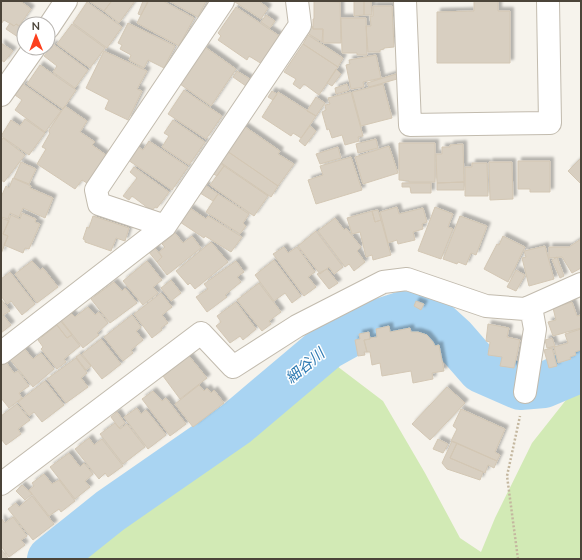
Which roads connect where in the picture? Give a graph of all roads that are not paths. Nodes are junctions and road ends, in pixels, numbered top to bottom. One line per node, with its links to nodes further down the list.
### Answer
1 (223, 1): 9 (street)
2 (297, 1): 9 (street)
3 (405, 1): 4 (street)
4 (548, 1)
5 (61, 3): 6 (street)
6 (54, 16)
7 (28, 56): 8 (street)
8 (1, 95)
9 (165, 226): 12 (street)
10 (581, 284): 11 (street)
11 (531, 307): 13 (street); 14 (street)
12 (1, 353)
13 (525, 392)
14 (1, 484)

